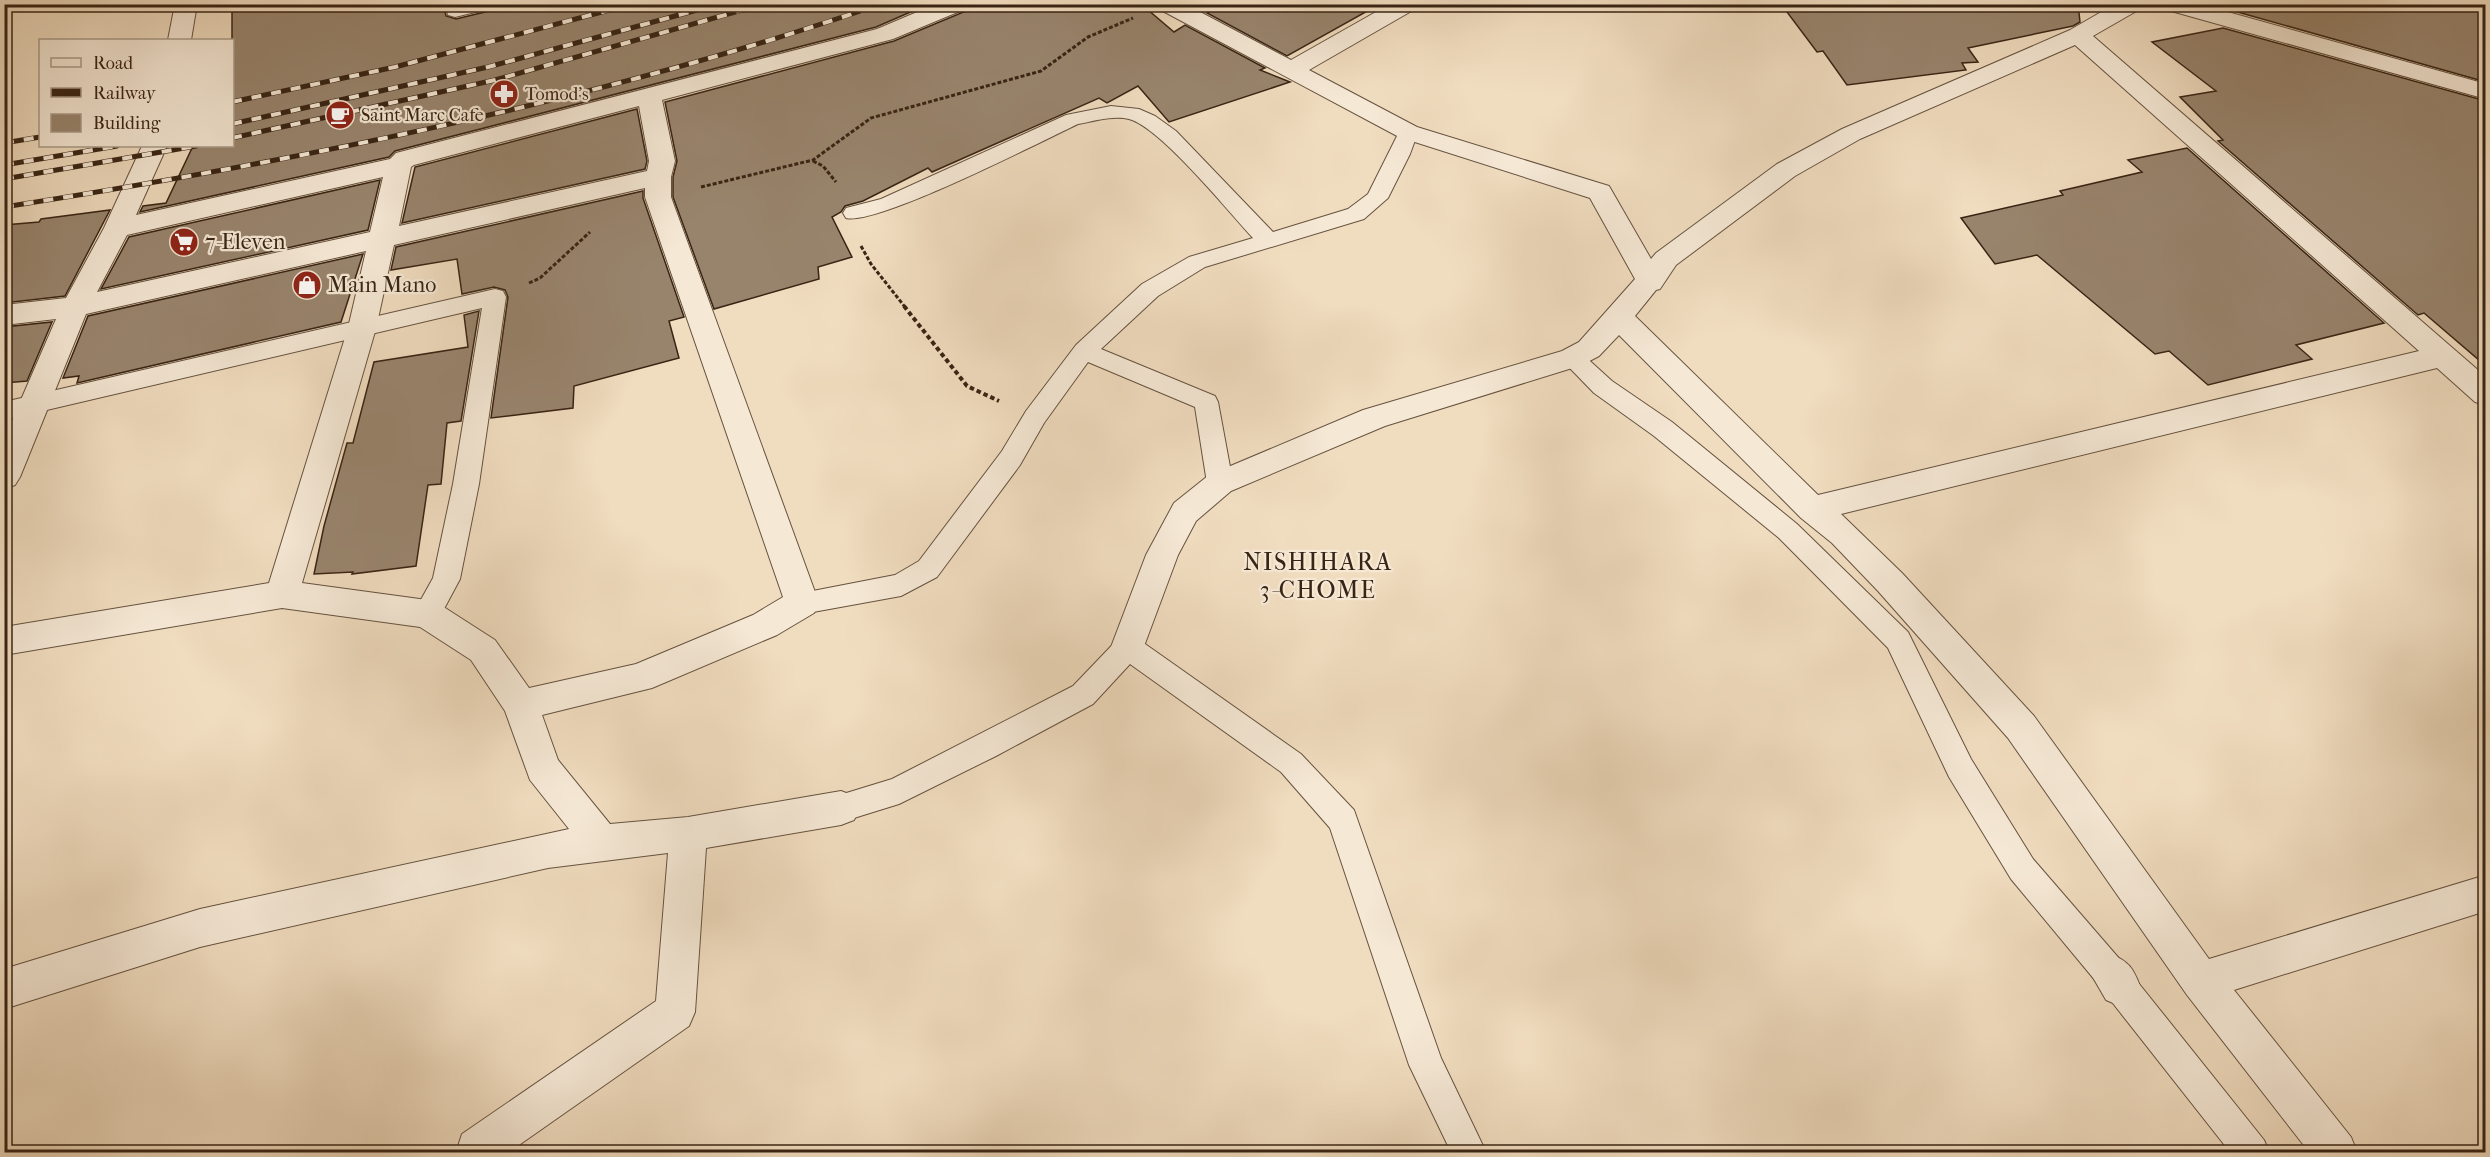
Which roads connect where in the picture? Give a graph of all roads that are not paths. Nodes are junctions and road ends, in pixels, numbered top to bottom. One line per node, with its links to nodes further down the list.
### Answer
1 (186, 4): 10 (street)
2 (454, 4): 3 (lane)
3 (485, 4)
4 (957, 4): 13 (street)
5 (1407, 4): 11 (street)
6 (2132, 4): 9 (street)
7 (2172, 4): 12 (street)
8 (1168, 5): 11 (street)
9 (2078, 35): 22 (street); 28 (street)
10 (180, 39)
11 (1291, 70): 14 (street)
12 (2486, 92)
13 (649, 96): 16 (street); 17 (street)
14 (1408, 132): 21 (lane); 22 (street)
15 (154, 147): 19 (street)
16 (399, 165): 19 (street); 20 (street)
17 (658, 187): 20 (street); 37 (street)
18 (854, 213): 21 (lane)
19 (117, 228): 23 (street)
20 (383, 238): 23 (street); 26 (street)
21 (1269, 241): 27 (lane)
22 (1650, 282): 25 (street)
23 (75, 307): 24 (street); 31 (street)
24 (4, 315)
25 (1619, 318): 29 (street); 35 (street)
26 (362, 328): 31 (lane); 36 (street); 38 (lane)
27 (1084, 351): 34 (lane); 37 (lane)
28 (2443, 357): 30 (street); 35 (street)
29 (1572, 358): 34 (street); 50 (lane)
30 (2486, 394)
31 (35, 405): 32 (lane); 33 (street)
32 (4, 411)
33 (4, 477)
34 (1220, 483): 40 (street)
35 (1812, 508): 46 (street)
36 (282, 594): 38 (street); 39 (street)
37 (801, 603): 41 (street)
38 (427, 614): 41 (street)
39 (4, 641)
40 (1128, 648): 42 (lane); 49 (lane)
41 (521, 705): 44 (street)
42 (841, 808): 43 (street)
43 (688, 834): 44 (street); 48 (street)
44 (602, 842): 47 (street)
45 (2486, 893): 46 (street)
46 (2201, 981): 51 (street)
47 (4, 989)
48 (477, 1152)
49 (1469, 1152)
50 (2252, 1152)
51 (2336, 1152)

